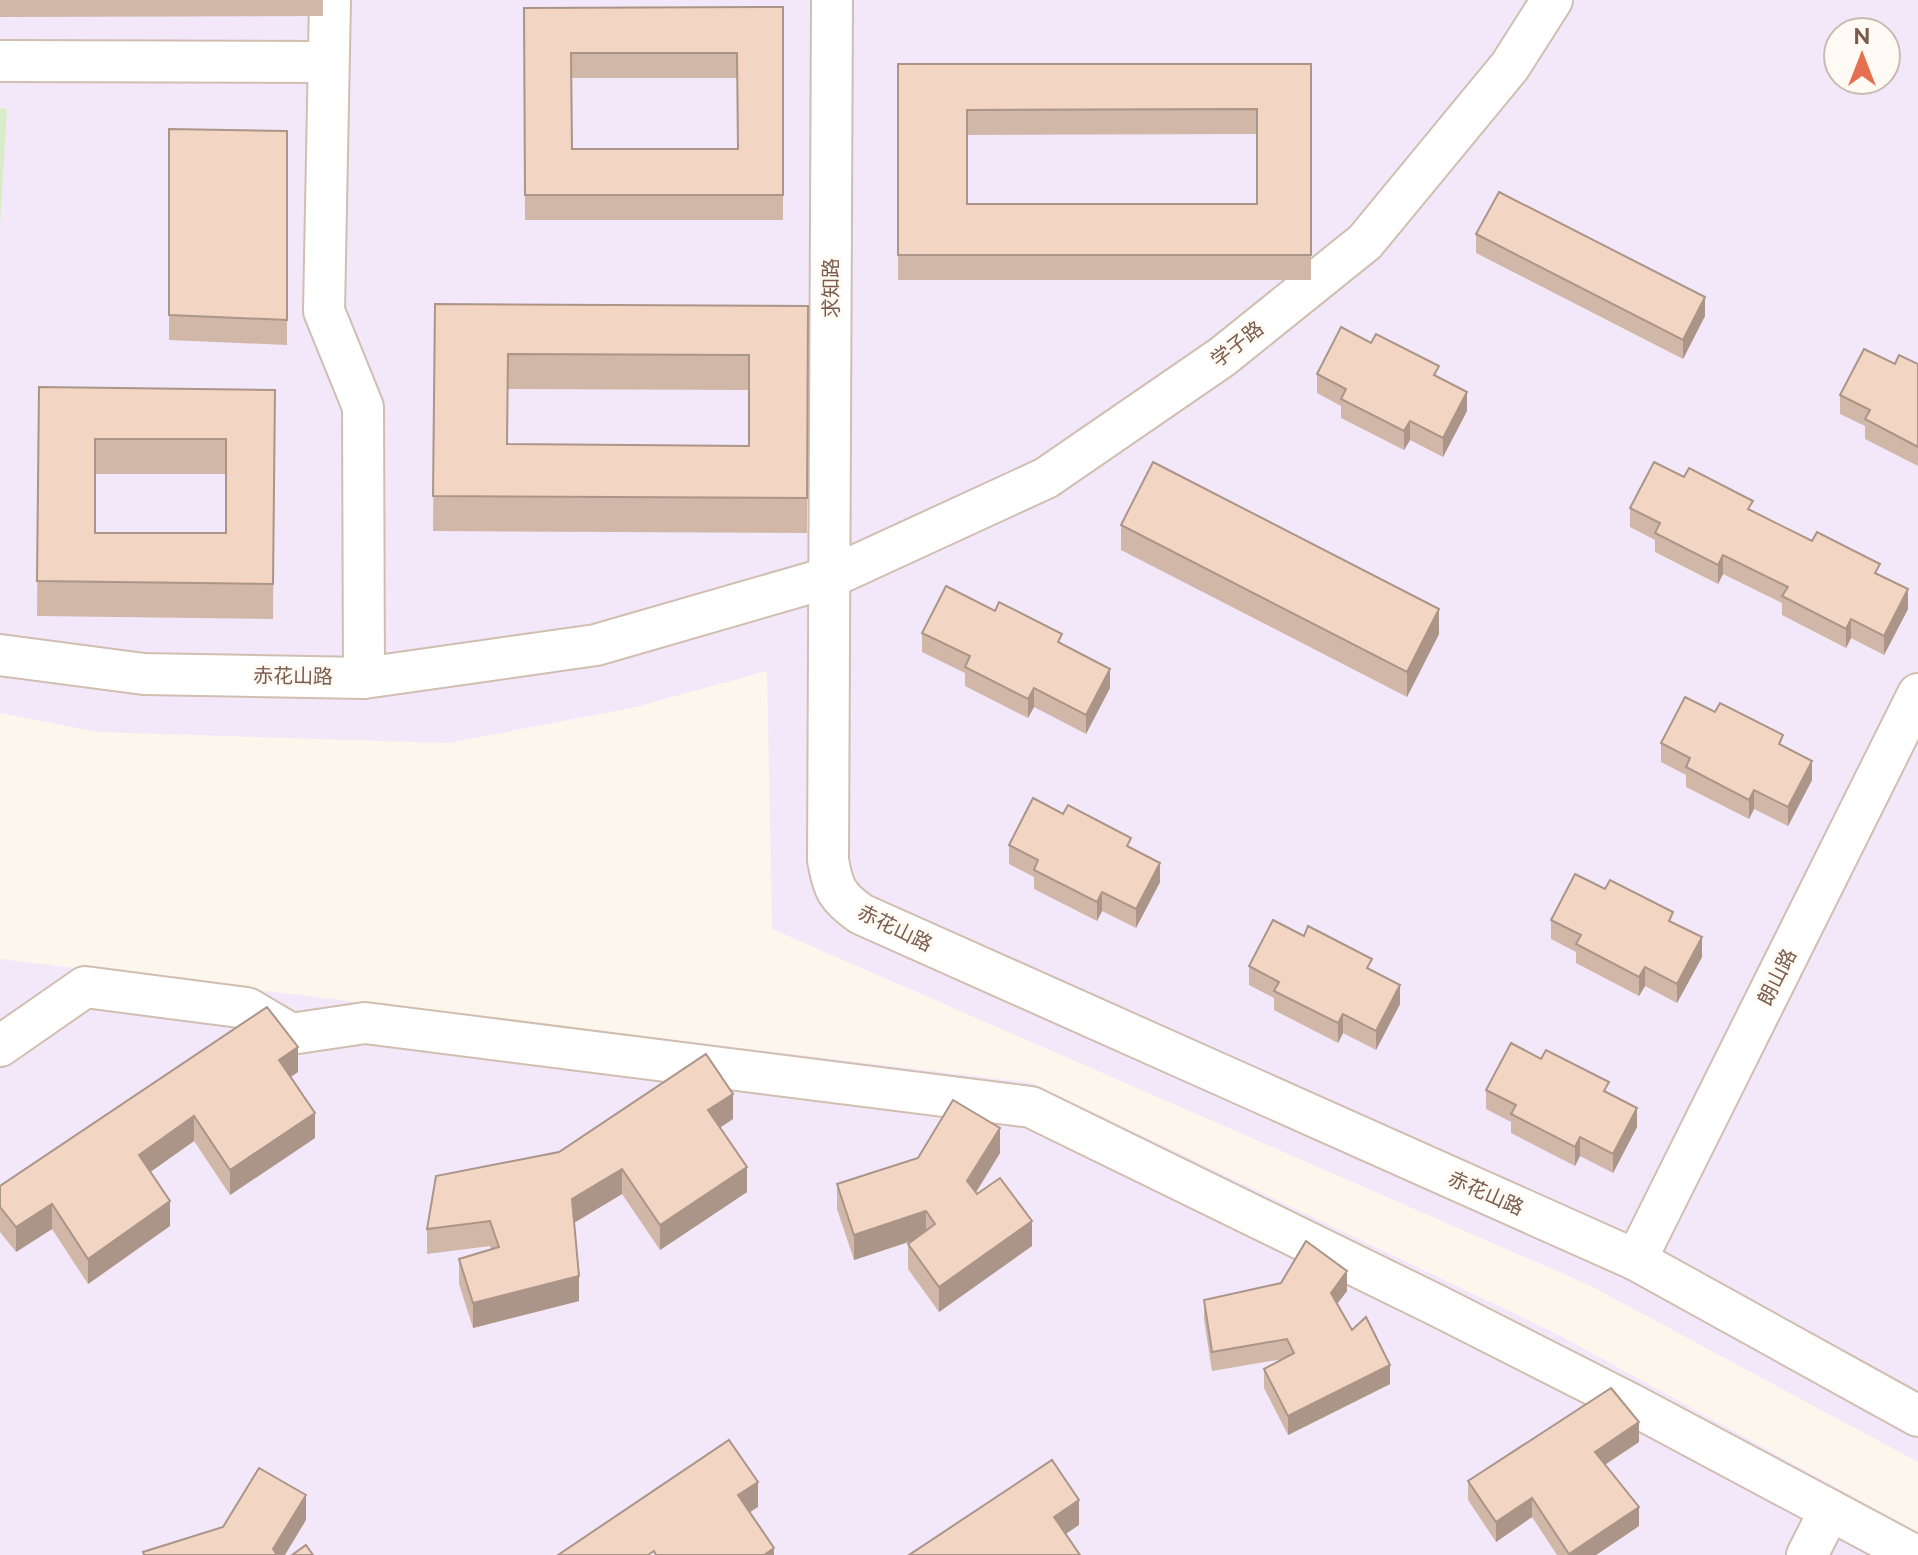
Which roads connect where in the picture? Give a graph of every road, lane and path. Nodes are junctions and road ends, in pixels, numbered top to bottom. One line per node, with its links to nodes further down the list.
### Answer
1 (330, 0): 5 (street)
2 (832, 0): 6 (street, 求知路)
3 (1552, 0): 6 (street, 学子路)
4 (0, 61): 5 (street)
5 (327, 62): 8 (street)
6 (831, 577): 8 (street, 赤花山路); 11 (street, 赤花山路)
7 (0, 655): 8 (street, 赤花山路)
8 (364, 678)
9 (1918, 694): 11 (street, 朗山路)
10 (0, 1046): 13 (street)
11 (1636, 1260): 12 (street, 赤花山路)
12 (1918, 1416)
13 (1830, 1510): 14 (street); 15 (street)
14 (1807, 1555)
15 (1914, 1555)

